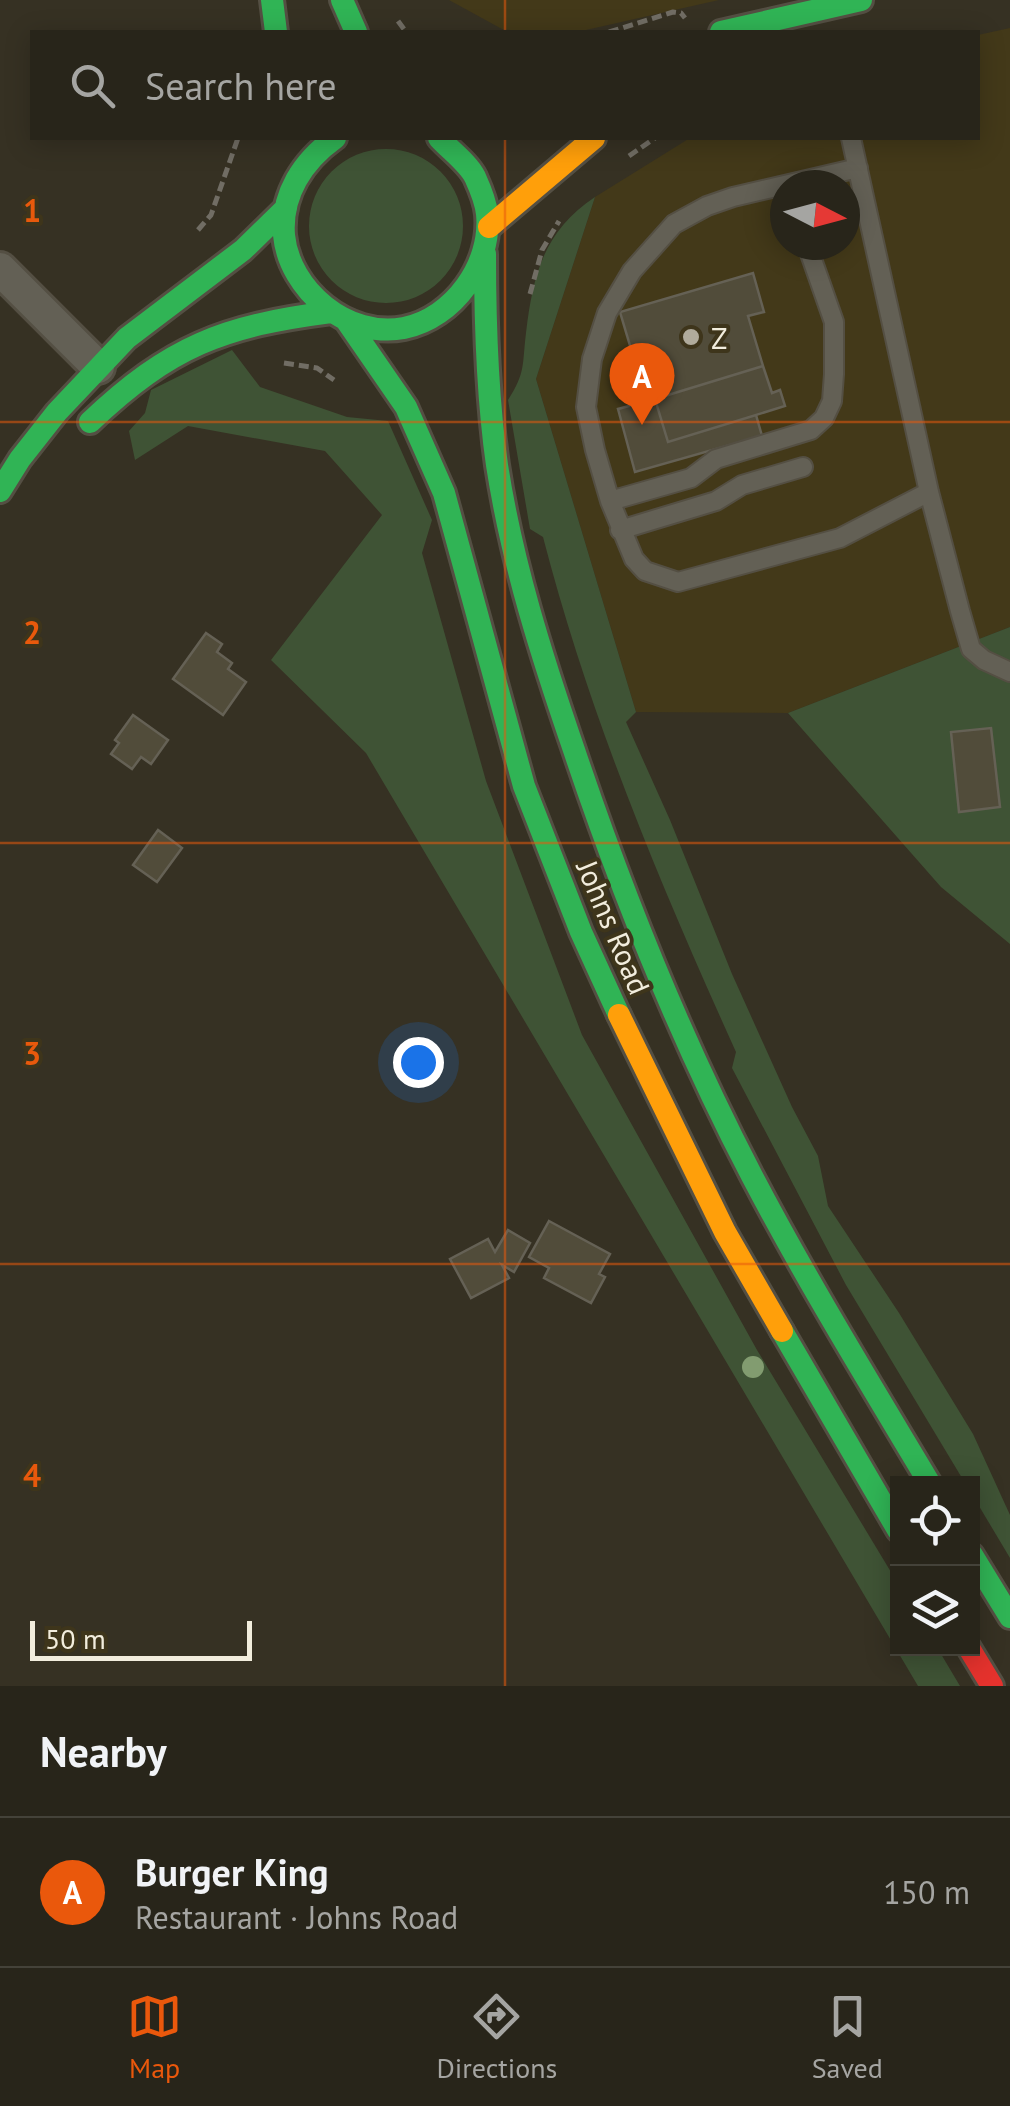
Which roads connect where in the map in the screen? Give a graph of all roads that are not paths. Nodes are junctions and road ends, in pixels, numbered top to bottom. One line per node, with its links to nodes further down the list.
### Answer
1 (272, 0): 5 (main road)
2 (342, 0): 6 (main road)
3 (860, 0): 4 (main road)
4 (806, 15): 7 (main road); 8 (main road)
5 (276, 30)
6 (355, 30)
7 (731, 30)
8 (776, 30)
9 (332, 140): 17 (main road)
10 (440, 140): 18 (main road)
11 (592, 140): 18 (main road)
12 (851, 140): 14 (lane)
13 (288, 154): 17 (main road)
14 (858, 168): 15 (lane); 28 (lane)
15 (849, 170)
16 (770, 188): 29 (lane)
17 (289, 197): 22 (main road, Johns Road); 23 (main road)
18 (489, 228): 19 (main road)
19 (485, 254): 22 (main road); 33 (main road, Johns Road)
20 (813, 260): 29 (lane)
21 (0, 269): 23 (street)
22 (338, 316): 24 (main road); 34 (main road, Johns Road)
23 (98, 368): 27 (main road)
24 (74, 440)
25 (803, 467): 31 (lane)
26 (28, 489): 30 (main road)
27 (0, 491)
28 (930, 492): 31 (lane); 32 (lane)
29 (610, 501): 31 (lane)
30 (0, 518)
31 (620, 530)
32 (1010, 672)
33 (925, 1476)
34 (890, 1516)
35 (979, 1566): 36 (main road)
36 (1010, 1616)
37 (975, 1656): 38 (main road)
38 (992, 1686)

